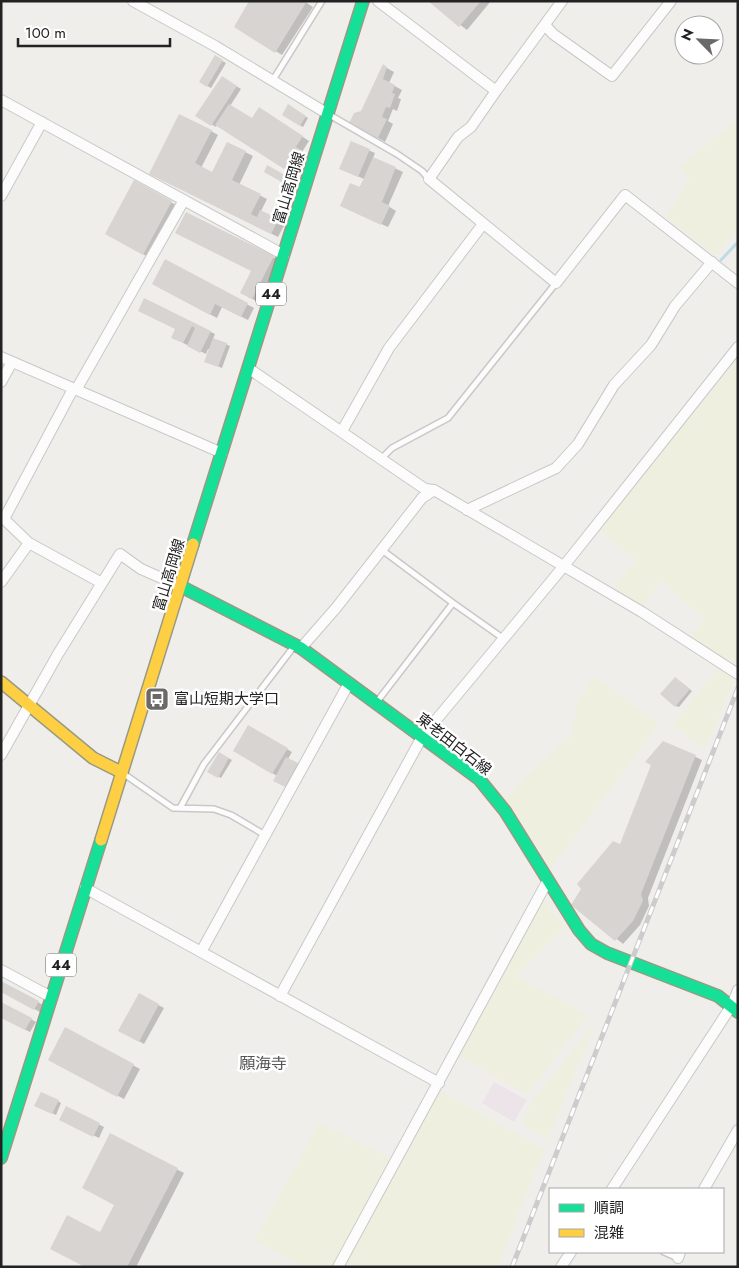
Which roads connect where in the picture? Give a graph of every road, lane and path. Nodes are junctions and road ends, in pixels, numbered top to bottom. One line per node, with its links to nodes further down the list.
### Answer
1 (132, 1): 8 (street)
2 (322, 1): 8 (lane)
3 (364, 1): 11 (main road, 富山高岡線 / 44)
4 (378, 1): 9 (street)
5 (562, 1): 7 (street)
6 (671, 1): 7 (street)
7 (545, 25): 9 (street)
8 (273, 80): 11 (street)
9 (496, 91): 13 (street)
10 (1, 100): 12 (street)
11 (328, 114): 13 (lane); 17 (main road, 富山高岡線 / 44)
12 (42, 122): 14 (street); 15 (street)
13 (429, 179): 16 (street)
14 (1, 196)
15 (184, 200): 17 (street); 26 (street)
16 (483, 224): 19 (street); 27 (street)
17 (284, 255): 24 (main road, 富山高岡線 / 44)
18 (712, 262): 19 (street); 20 (street); 31 (street)
19 (556, 283): 29 (lane)
20 (738, 283)
21 (738, 347): 35 (street)
22 (1, 357): 23 (street)
23 (12, 362): 25 (street); 26 (street)
24 (248, 368): 27 (street); 28 (main road, 富山高岡線 / 44)
25 (1, 382)
26 (75, 390): 28 (street); 32 (street)
27 (342, 431): 29 (street)
28 (222, 453): 38 (main road, 富山高岡線 / 44)
29 (381, 459): 30 (street)
30 (434, 490): 31 (street); 34 (street)
31 (467, 510): 35 (street)
32 (3, 518): 33 (street)
33 (30, 543): 36 (street); 37 (street)
34 (381, 550): 39 (lane); 41 (street)
35 (564, 567): 40 (street); 42 (street)
36 (1, 582)
37 (100, 582): 38 (street); 46 (street)
38 (182, 588): 41 (main road, 東老田白石線); 49 (main road, 富山高岡線 / 44)
39 (453, 603): 40 (lane); 45 (lane)
40 (504, 638): 47 (street)
41 (299, 646): 44 (main road, 東老田白石線); 50 (lane)
42 (738, 674)
43 (1, 682): 46 (main road)
44 (349, 683): 45 (main road, 東老田白石線); 51 (street)
45 (376, 703): 47 (main road, 東老田白石線)
46 (30, 704): 48 (street); 49 (main road)
47 (422, 737): 52 (main road, 東老田白石線); 57 (street)
48 (1, 755)
49 (121, 772): 50 (lane); 53 (main road, 富山高岡線 / 44)
50 (180, 808): 51 (lane)
51 (265, 835): 54 (street)
52 (548, 882): 59 (main road, 東老田白石線); 60 (street)
53 (85, 888): 54 (street); 58 (main road, 富山高岡線 / 44)
54 (201, 952): 57 (street)
55 (1, 970): 58 (street)
56 (738, 990): 59 (street)
57 (280, 996): 60 (street)
58 (51, 997): 62 (main road, 富山高岡線 / 44)
59 (735, 1008): 63 (street)
60 (438, 1083): 66 (street)
61 (738, 1130): 64 (street)
62 (1, 1158)
63 (613, 1188)
64 (705, 1188)
65 (570, 1253): 67 (street)
66 (338, 1267)
67 (561, 1267)

